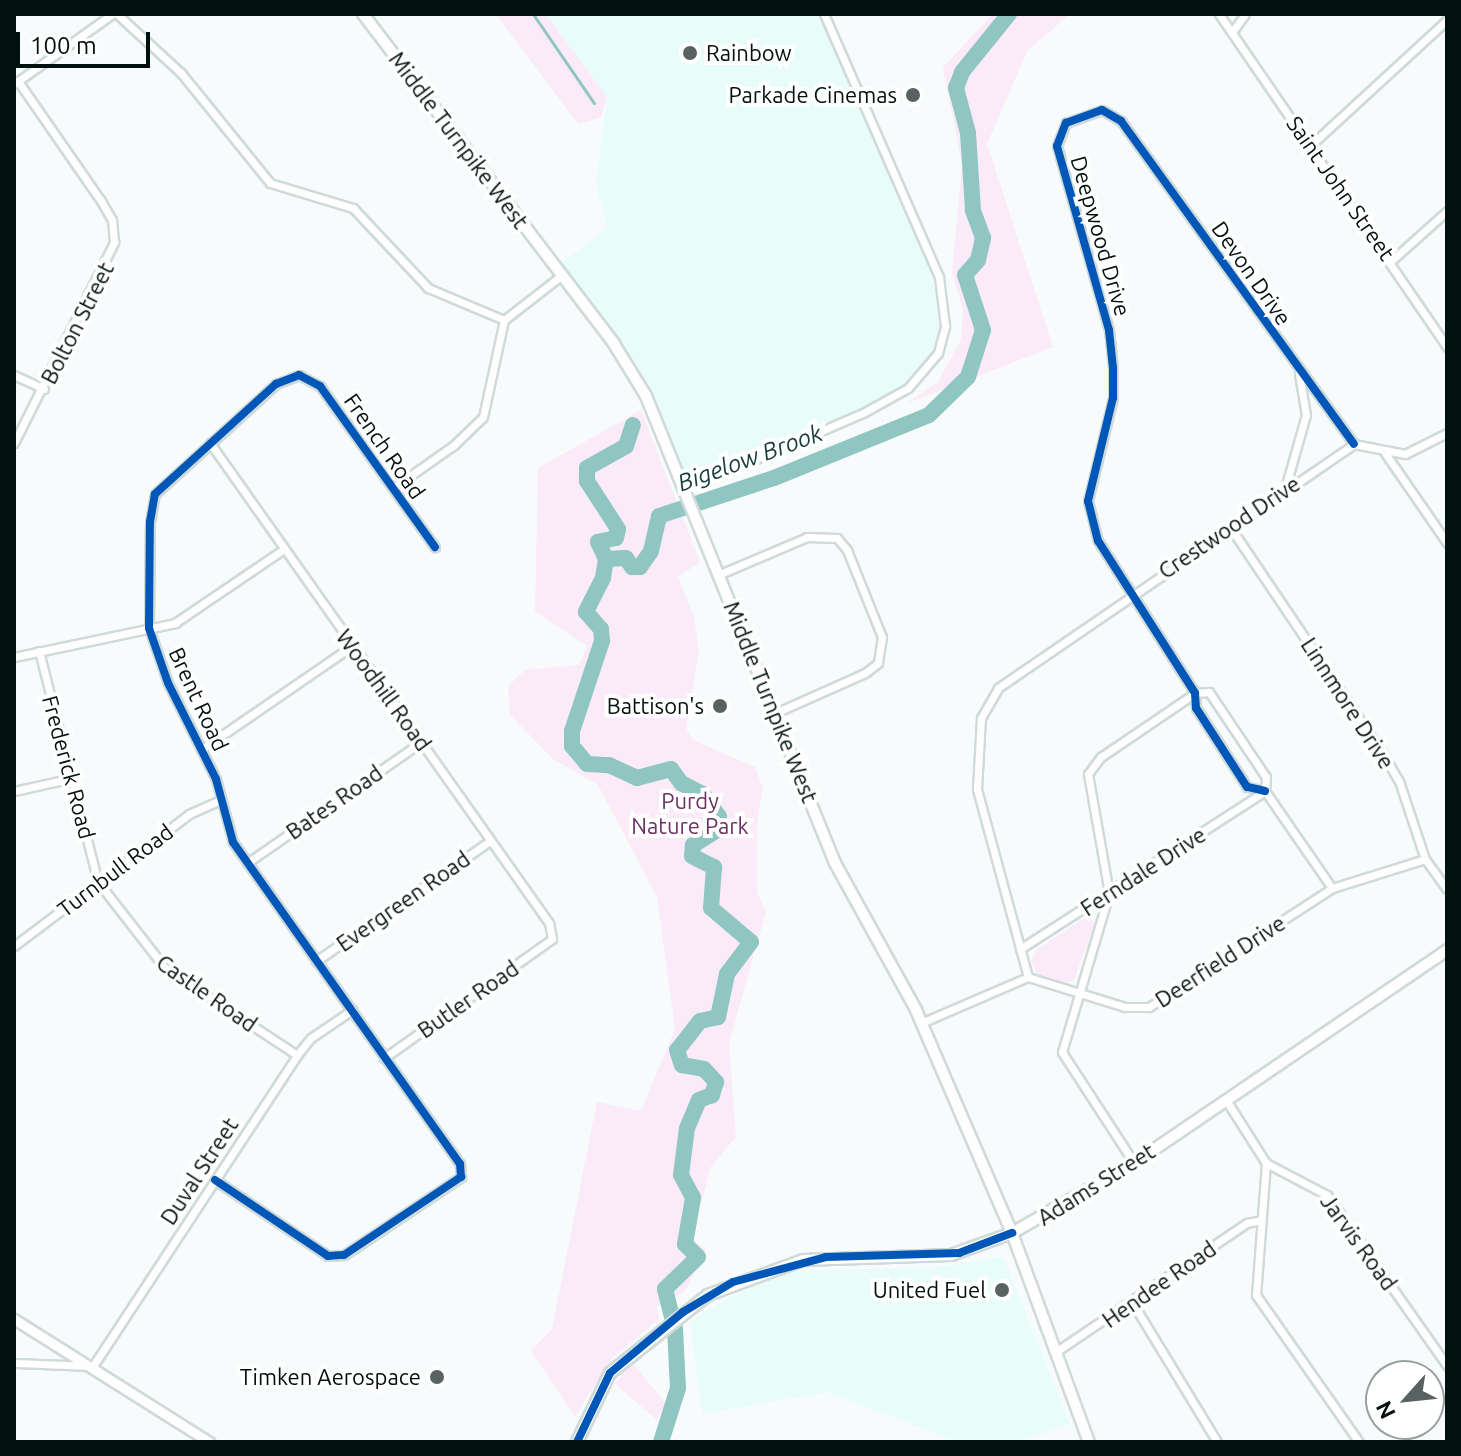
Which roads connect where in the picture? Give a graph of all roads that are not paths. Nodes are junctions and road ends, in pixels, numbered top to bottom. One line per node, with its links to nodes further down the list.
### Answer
1 (114, 14): 8 (street); 14 (street)
2 (363, 14): 13 (main road, Middle Turnpike West)
3 (824, 14): 25 (street)
4 (1219, 14): 7 (street, Saint John Street)
5 (1245, 14): 7 (street)
6 (1447, 20): 10 (street)
7 (1232, 32): 10 (street, Saint John Street)
8 (16, 83): 19 (street, Bolton Street)
9 (1121, 121): 16 (street, Devon Drive); 33 (street, Deepwood Drive)
10 (1311, 145): 12 (street, Saint John Street)
11 (1447, 211): 12 (street)
12 (1391, 261): 15 (street, Saint John Street)
13 (562, 275): 14 (street); 25 (main road, Middle Turnpike West)
14 (504, 320): 27 (street)
15 (1447, 347)
16 (1299, 372): 23 (street, Devon Drive); 26 (street, Devon Drive)
17 (14, 375): 19 (street)
18 (299, 375): 22 (street, Brent Road); 27 (street, French Road)
19 (44, 389): 21 (street, Bolton Street)
20 (1447, 433): 24 (street)
21 (14, 443)
22 (210, 443): 31 (street, Woodhill Road); 34 (street, Brent Road)
23 (1354, 444): 24 (street); 26 (street, Crestwood Drive)
24 (1385, 453): 29 (street)
25 (682, 479): 32 (main road, Middle Turnpike West)
26 (1285, 487): 28 (street, Crestwood Drive)
27 (393, 488): 30 (street, French Road)
28 (1230, 527): 33 (street, Crestwood Drive); 47 (street, Linnmore Drive)
29 (1447, 543)
30 (435, 547)
31 (284, 549): 34 (street); 35 (street, Woodhill Road)
32 (720, 574): 39 (main road, Middle Turnpike West); 39 (street)
33 (1131, 594): 38 (street, Deepwood Drive); 55 (street, Crestwood Drive)
34 (149, 628): 36 (street); 41 (street, Brent Road)
35 (352, 646): 40 (street, Woodhill Road); 41 (street)
36 (39, 651): 37 (street); 42 (street, Frederick Road)
37 (14, 657)
38 (1195, 693): 44 (street, Deepwood Drive); 44 (street, Deepwood Drive); 52 (street)
39 (775, 713): 61 (main road, Middle Turnpike West)
40 (421, 742): 46 (street, Woodhill Road); 48 (street, Bates Road)
41 (202, 749): 45 (street, Brent Road)
42 (68, 779): 43 (street); 49 (street, Frederick Road)
43 (14, 791)
44 (1265, 791): 50 (street, Deepwood Drive); 52 (street, Ferndale Drive)
45 (220, 800): 48 (street, Brent Road); 49 (street, Turnbull Road)
46 (490, 841): 53 (street, Woodhill Road); 57 (street, Evergreen Road)
47 (1425, 859): 50 (street, Deerfield Drive); 51 (street, Linnmore Drive)
48 (247, 863): 57 (street, Brent Road)
49 (98, 882): 54 (street, Turnbull Road); 62 (street, Castle Road)
50 (1332, 888): 59 (street, Deerfield Drive)
51 (1447, 889)
52 (1109, 893): 55 (street, Ferndale Drive); 59 (street)
53 (552, 939): 63 (street, Butler Road)
54 (14, 946)
55 (1020, 949): 58 (street, Crestwood Drive)
56 (1447, 950): 64 (main road, Adams Street)
57 (316, 961): 60 (street, Brent Road)
58 (1028, 977): 59 (street, Deerfield Drive); 61 (street)
59 (1077, 994): 65 (street)
60 (352, 1010): 62 (street, Duval Street); 63 (street, Brent Road)
61 (921, 1023): 69 (main road, Middle Turnpike West)
62 (297, 1055): 67 (street, Duval Street)
63 (384, 1058): 67 (street, Brent Road)
64 (1226, 1100): 65 (main road, Adams Street); 66 (street, Jarvis Road)
65 (1134, 1163): 69 (main road, Adams Street)
66 (1266, 1163): 68 (street); 75 (street, Jarvis Road)
67 (215, 1180): 74 (street, Duval Street)
68 (1261, 1220): 70 (street, Hendee Road); 80 (street)
69 (1012, 1233): 72 (main road, Middle Turnpike West); 77 (main road, Adams Street)
70 (1132, 1302): 72 (street, Hendee Road); 79 (street)
71 (14, 1319): 74 (street)
72 (1057, 1351): 78 (main road, Middle Turnpike West)
73 (14, 1363): 74 (street)
74 (93, 1366): 76 (street)
75 (1447, 1366)
76 (209, 1442)
77 (577, 1442)
78 (1089, 1442)
79 (1217, 1442)
80 (1359, 1442)

